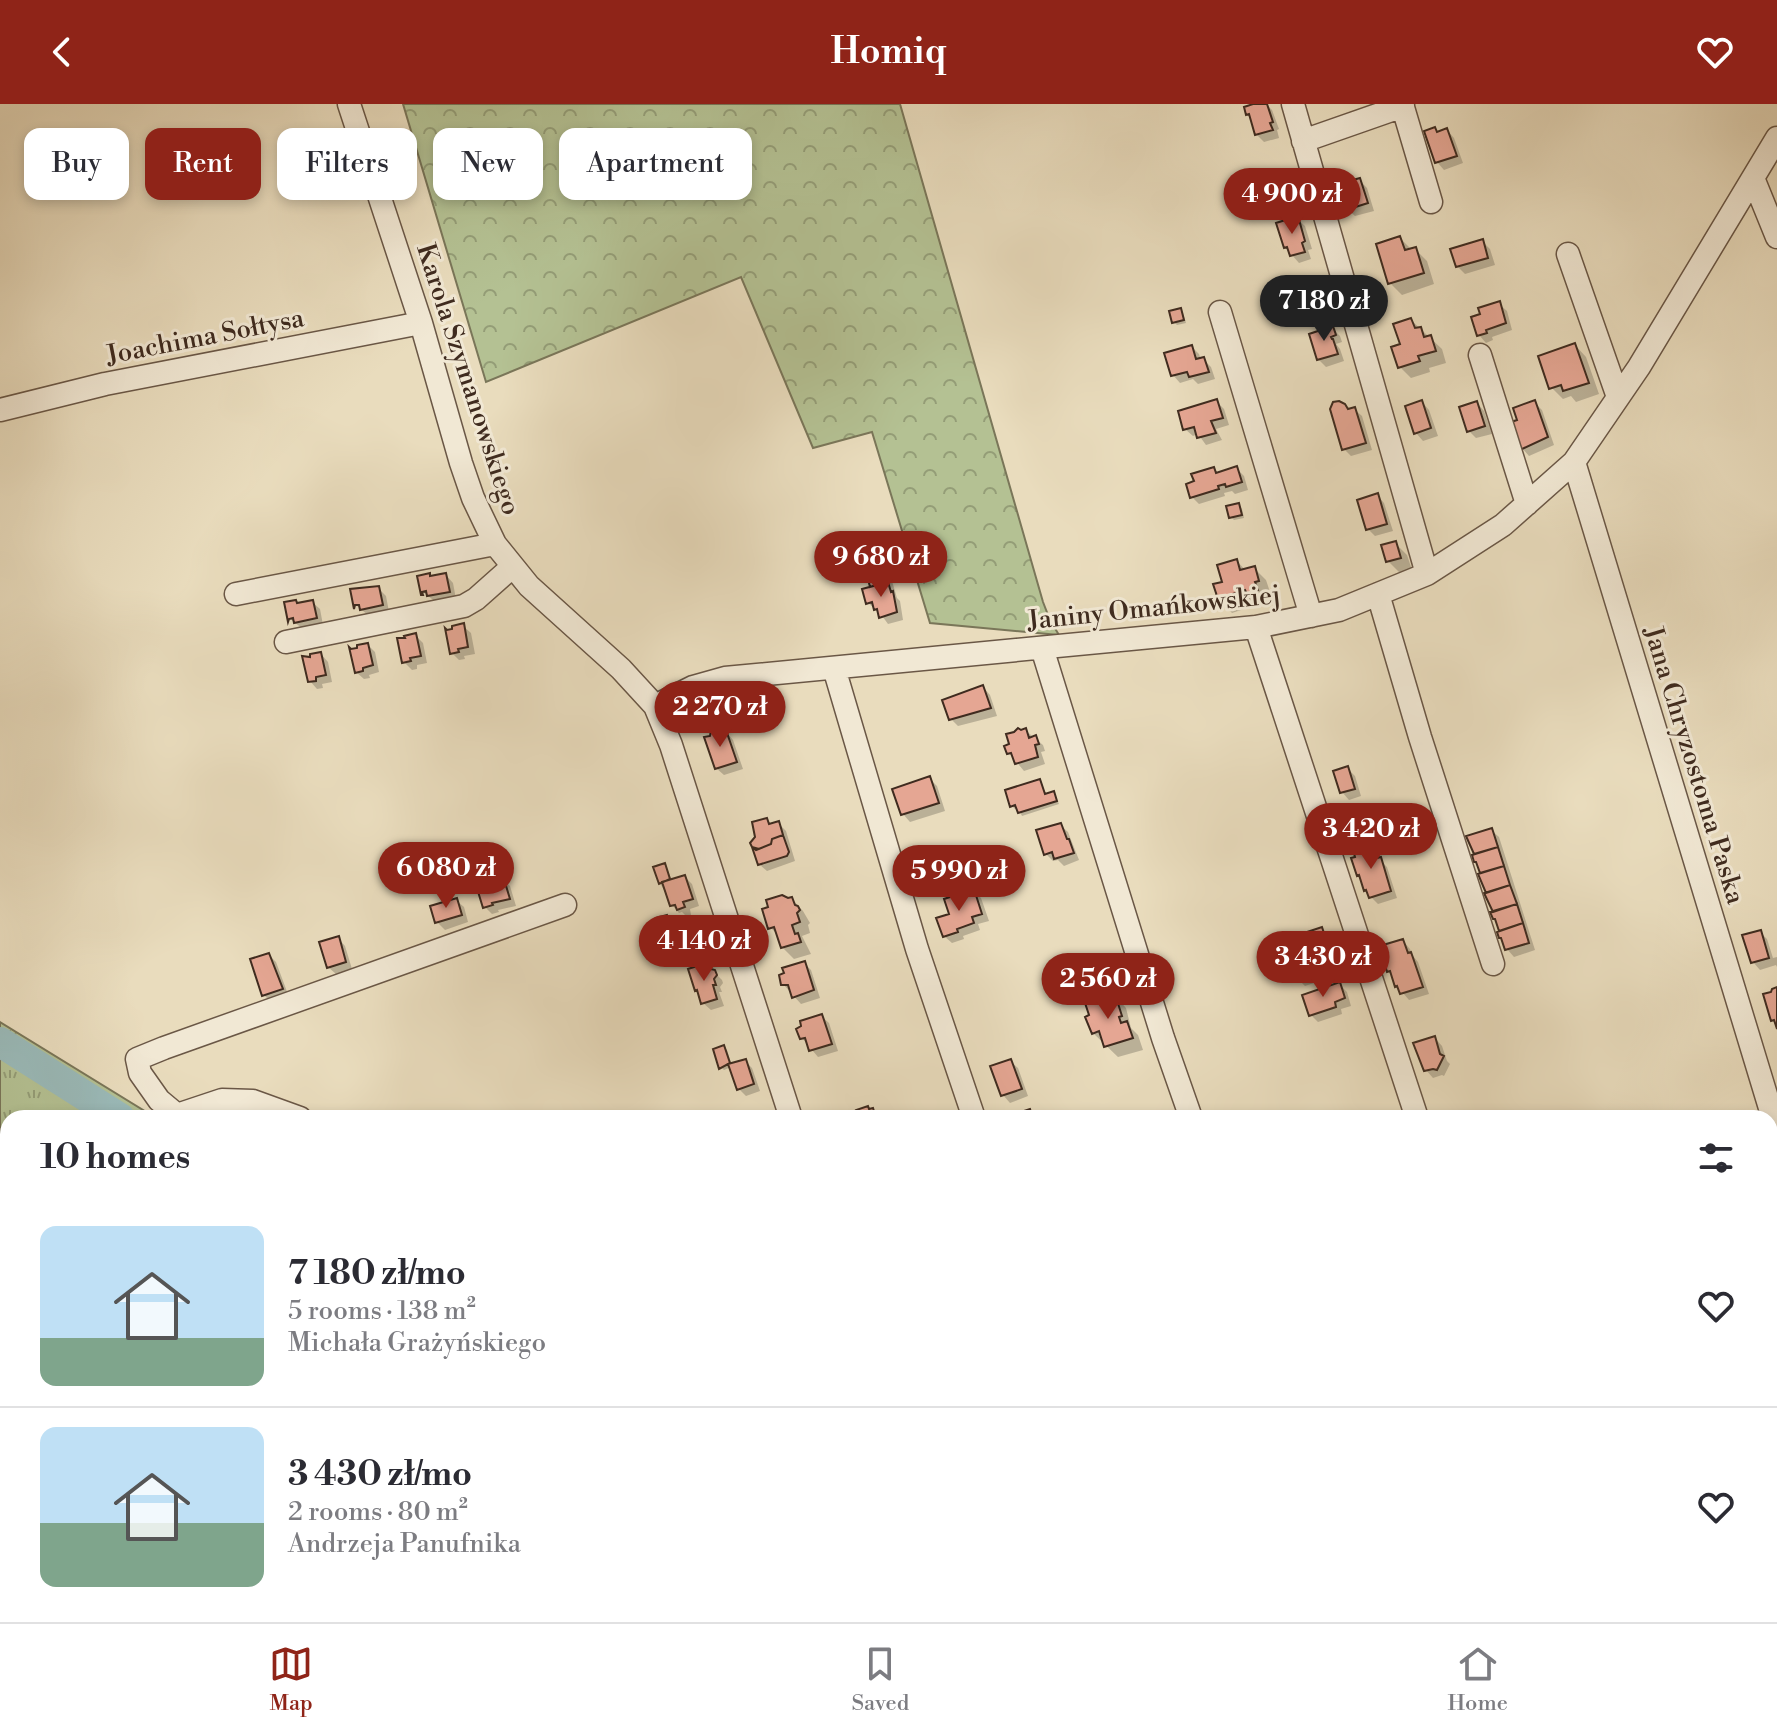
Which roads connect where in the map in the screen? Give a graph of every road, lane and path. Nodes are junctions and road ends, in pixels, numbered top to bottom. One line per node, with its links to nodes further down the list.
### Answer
1 (349, 104): 11 (street, Karola Szymanowskiego)
2 (1293, 104): 5 (street)
3 (1402, 105): 5 (street); 7 (street)
4 (1777, 138): 6 (street, Janiny Omańkowskiej)
5 (1303, 141): 19 (street)
6 (1753, 178): 8 (street); 13 (street, Janiny Omańkowskiej)
7 (1431, 202)
8 (1777, 237)
9 (1568, 254): 13 (street)
10 (1220, 312): 22 (street)
11 (421, 323): 14 (street, Joachima Sołtysa); 17 (street, Karola Szymanowskiego)
12 (1480, 355): 16 (street)
13 (1618, 397): 15 (street, Janiny Omańkowskiej)
14 (0, 410)
15 (1574, 462): 16 (street, Janiny Omańkowskiej); 37 (street, Jana Chryzostoma Paska)
16 (1527, 504): 19 (street, Janiny Omańkowskiej)
17 (495, 544): 18 (street, Karola Szymanowskiego); 20 (street)
18 (512, 567): 24 (street); 27 (street, Karola Szymanowskiego)
19 (1427, 574): 21 (street, Janiny Omańkowskiej)
20 (236, 594)
21 (1378, 594): 22 (street, Janiny Omańkowskiej); 29 (street)
22 (1311, 616): 23 (street, Janiny Omańkowskiej)
23 (1256, 627): 25 (street, Janiny Omańkowskiej); 36 (street)
24 (286, 642)
25 (1042, 648): 26 (street, Janiny Omańkowskiej); 35 (street)
26 (834, 668): 27 (street, Janiny Omańkowskiej); 34 (street)
27 (655, 706): 33 (street, Karola Szymanowskiego)
28 (565, 905): 30 (street)
29 (1493, 964)
30 (171, 1110)
31 (192, 1110): 32 (street)
32 (278, 1110)
33 (788, 1110)
34 (971, 1110)
35 (1188, 1110)
36 (1414, 1110)
37 (1771, 1110)

